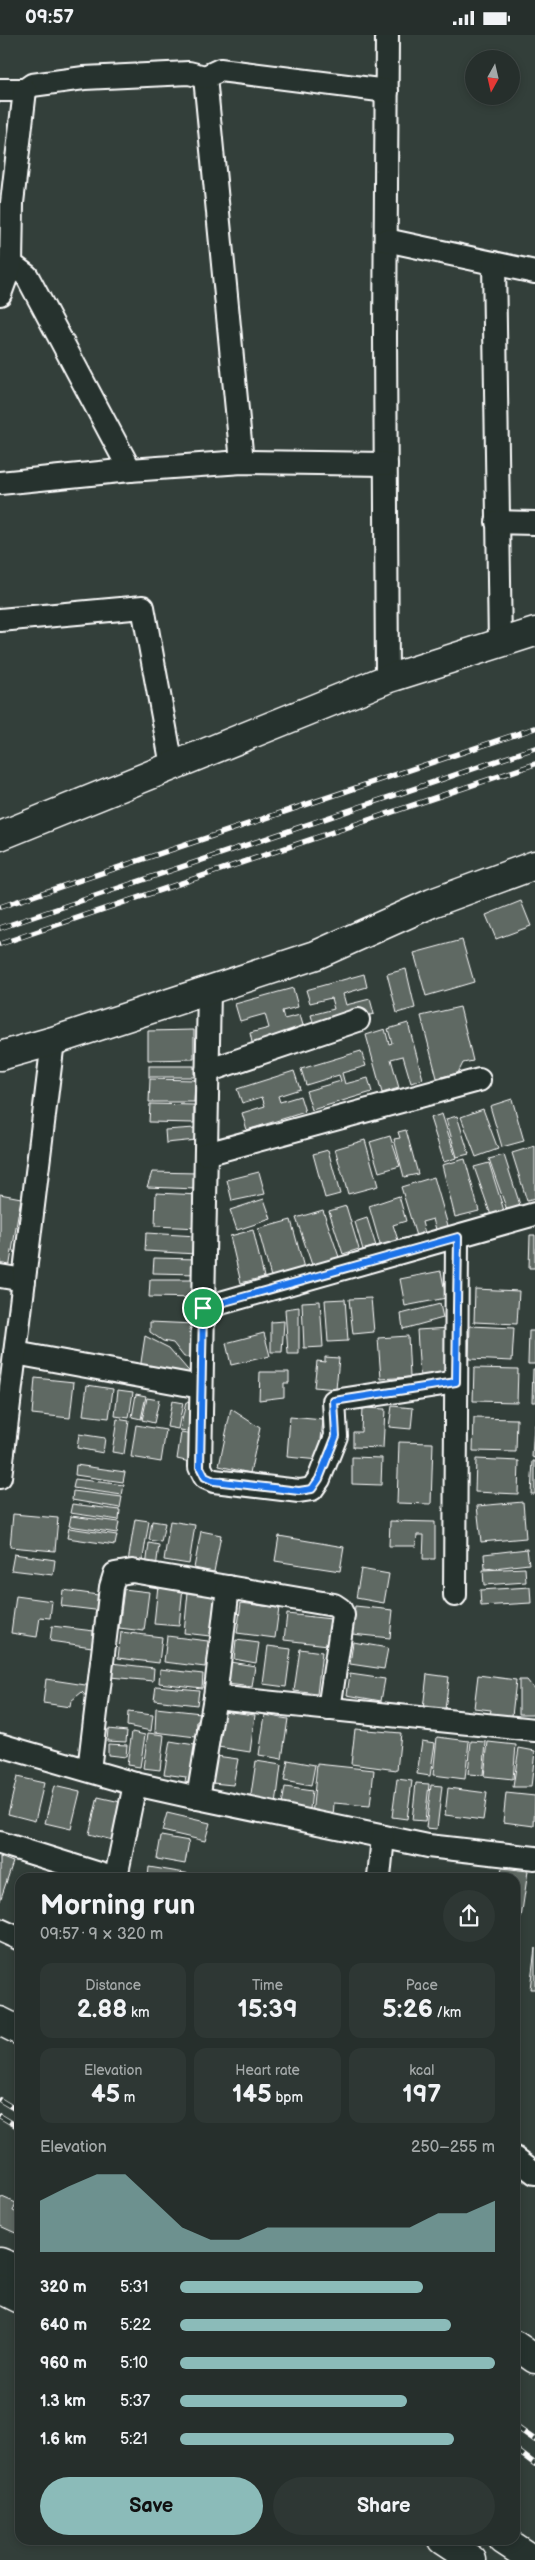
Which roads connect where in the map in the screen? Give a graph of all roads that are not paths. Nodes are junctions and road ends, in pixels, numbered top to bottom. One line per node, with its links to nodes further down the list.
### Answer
1 (387, 35): 5 (street)
2 (205, 77): 4 (street); 5 (street); 11 (street)
3 (0, 90): 4 (street)
4 (25, 90): 8 (street)
5 (386, 91): 6 (street)
6 (386, 240): 7 (street); 12 (street)
7 (494, 263): 9 (street); 15 (street)
8 (12, 264): 10 (street); 13 (street)
9 (535, 272)
10 (0, 294)
11 (242, 462): 12 (street); 13 (street)
12 (386, 464): 20 (street)
13 (130, 469): 14 (street)
14 (0, 483)
15 (498, 522): 16 (street); 19 (street)
16 (535, 523)
17 (0, 620): 21 (street)
18 (535, 632): 19 (main road)
19 (500, 643): 20 (main road)
20 (387, 679): 21 (main road)
21 (172, 766): 22 (main road)
22 (0, 836)
23 (534, 869): 24 (main road)
24 (209, 990): 26 (main road); 28 (street)
25 (358, 1021): 28 (street)
26 (53, 1041): 27 (main road); 34 (street)
27 (0, 1056)
28 (208, 1071): 30 (street)
29 (479, 1080): 30 (street)
30 (206, 1154): 35 (street)
31 (535, 1213): 32 (street)
32 (458, 1237): 35 (street); 37 (street)
33 (0, 1276): 34 (street)
34 (24, 1280): 36 (street)
35 (203, 1308): 38 (street)
36 (15, 1353): 38 (street); 39 (street)
37 (456, 1382): 38 (street); 41 (street)
38 (201, 1387)
39 (0, 1477)
40 (228, 1587): 42 (street); 43 (street); 46 (street)
41 (455, 1595)
42 (215, 1697): 43 (street); 48 (street)
43 (329, 1709): 44 (street)
44 (535, 1730)
45 (0, 1745): 46 (street)
46 (89, 1770): 47 (street)
47 (135, 1784): 48 (street); 53 (street)
48 (198, 1798): 49 (street)
49 (383, 1837): 51 (street); 54 (street)
50 (0, 1843): 52 (street)
51 (535, 1858)
52 (97, 1873)
53 (117, 1873)
54 (378, 1873)
55 (0, 1930): 56 (street)
56 (15, 1937)
57 (0, 2021): 58 (main road)
58 (15, 2028)
59 (520, 2162): 60 (street)
60 (535, 2173)
61 (4, 2277): 62 (main road)
62 (15, 2292)
63 (520, 2348): 64 (main road)
64 (535, 2359)
65 (450, 2545): 67 (main road)
66 (510, 2545): 68 (main road)
67 (472, 2560)
68 (533, 2560)

